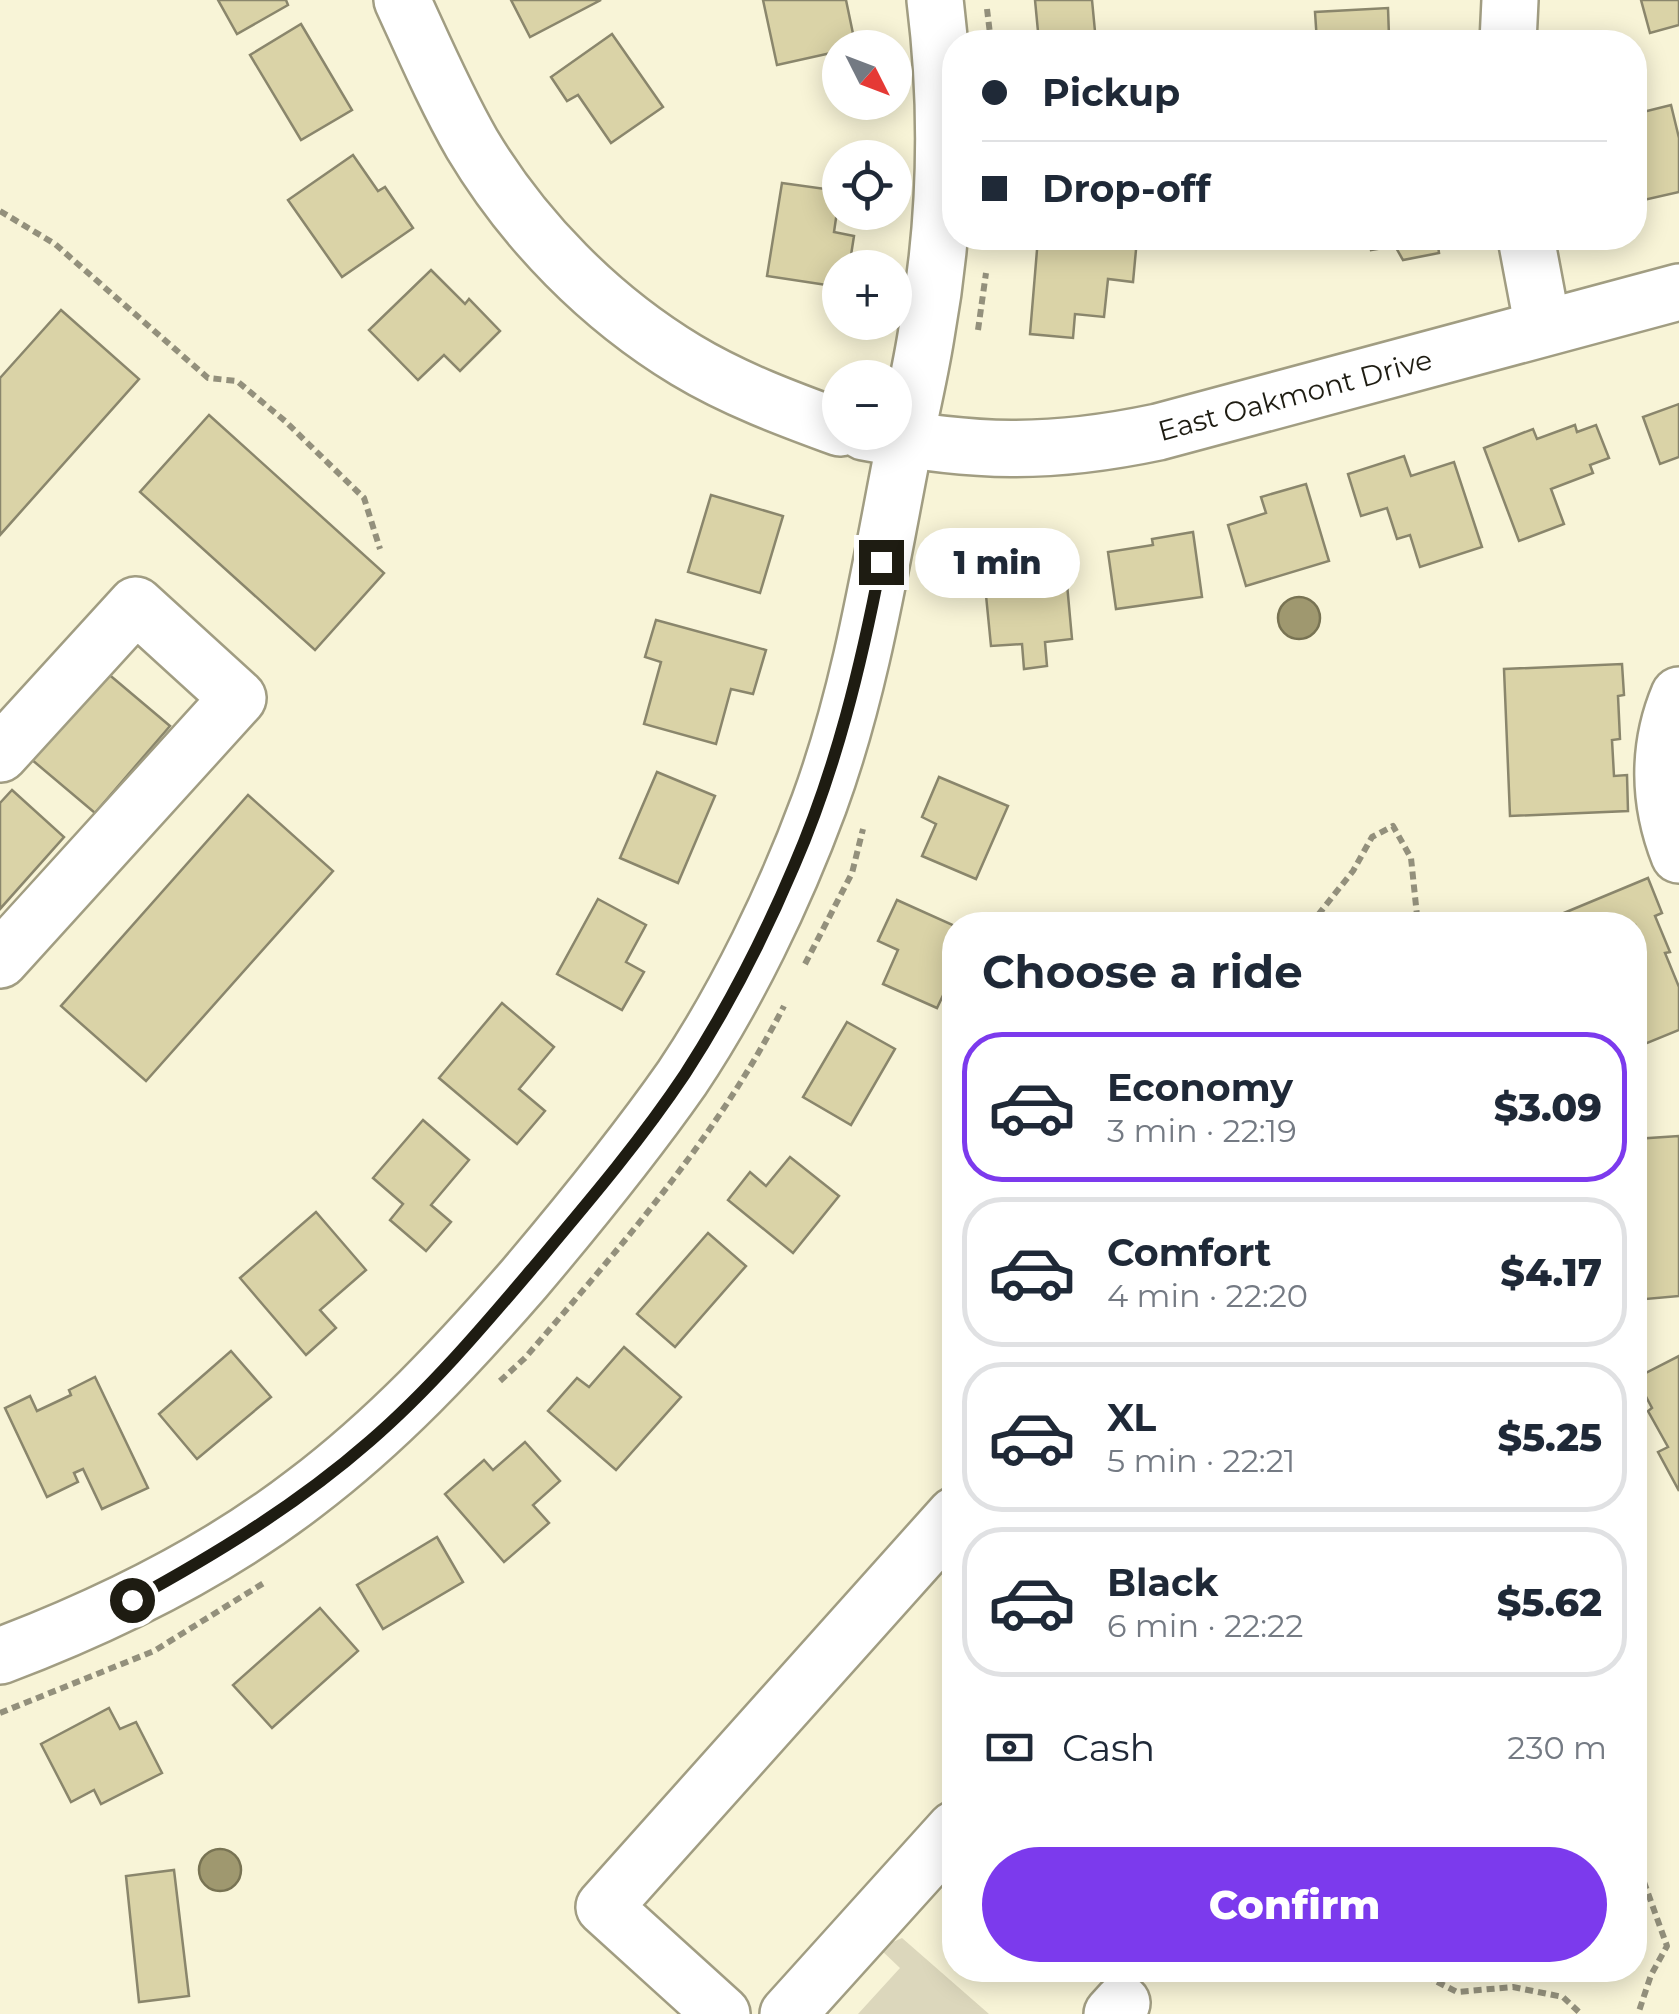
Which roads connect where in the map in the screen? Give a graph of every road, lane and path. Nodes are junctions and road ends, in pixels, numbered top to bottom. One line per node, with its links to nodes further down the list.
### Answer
1 (402, 0): 14 (street)
2 (935, 0): 7 (street)
3 (986, 0): 5 (path)
4 (1510, 0): 6 (street)
5 (990, 30)
6 (1509, 30)
7 (942, 53)
8 (942, 196): 13 (street)
9 (0, 211): 17 (path)
10 (1528, 250): 12 (street)
11 (1679, 292): 12 (street, East Oakmont Drive)
12 (1543, 328): 15 (street, East Oakmont Drive)
13 (912, 368)
14 (822, 421)
15 (912, 440)
16 (883, 450): 25 (street)
17 (380, 549)
18 (1679, 695): 20 (street)
19 (0, 754): 23 (street)
20 (1679, 855)
21 (1321, 912): 22 (path)
22 (1417, 912)
23 (0, 960)
24 (942, 1530): 29 (street)
25 (0, 1656)
26 (942, 1842): 30 (street)
27 (1647, 1889): 32 (path)
28 (1437, 1982): 31 (path)
29 (722, 2014)
30 (788, 2014)
31 (1582, 2014)
32 (1638, 2014)

